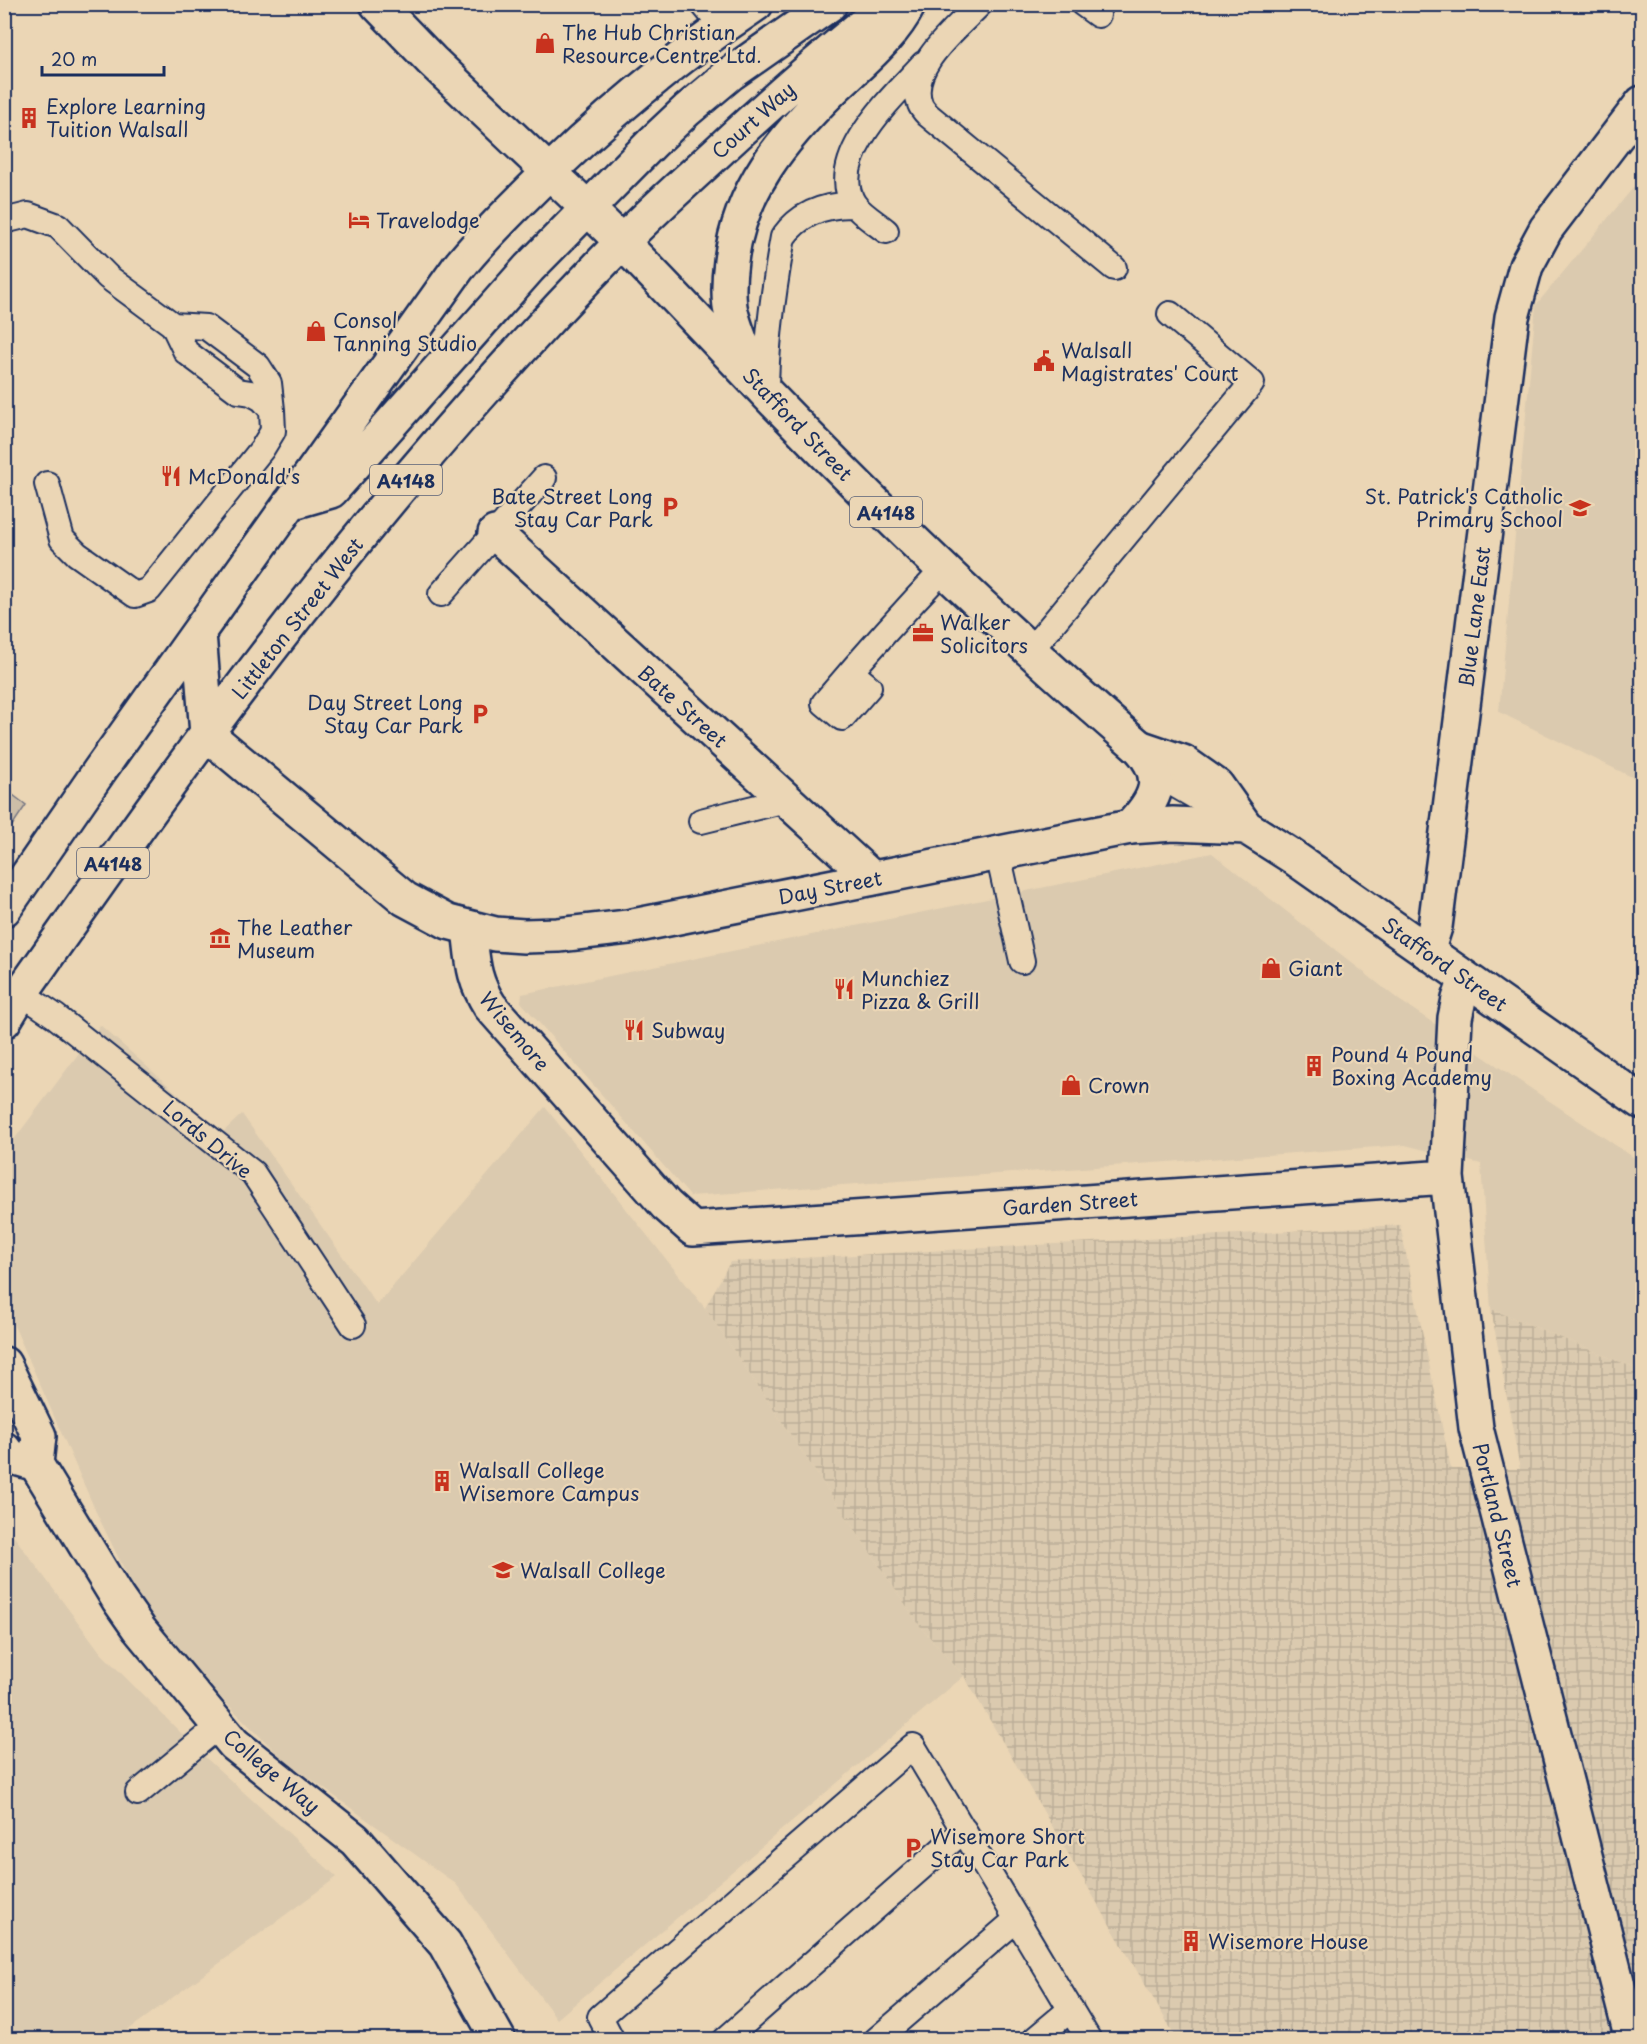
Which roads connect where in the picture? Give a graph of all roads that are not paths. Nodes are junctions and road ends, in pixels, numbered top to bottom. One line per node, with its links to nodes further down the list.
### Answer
1 (377, 4): 10 (main road)
2 (756, 4): 7 (main road, A4148)
3 (830, 4): 12 (main road)
4 (889, 4): 15 (main road, Court Way / A4148)
5 (909, 4): 19 (main road)
6 (980, 4): 8 (lane)
7 (713, 16): 10 (main road, A4148)
8 (931, 55): 11 (lane); 16 (lane)
9 (1642, 103): 41 (main road, Blue Lane East)
10 (549, 171): 12 (main road, Stafford Street); 23 (main road, A4148)
11 (855, 205): 14 (lane); 19 (lane)
12 (588, 207): 15 (main road, Stafford Street); 23 (main road)
13 (4, 221): 18 (lane)
14 (885, 231)
15 (622, 242): 19 (main road, Stafford Street / A4148); 30 (main road, Littleton Street West / A4148)
16 (1114, 268)
17 (1170, 314): 28 (lane)
18 (173, 325): 20 (lane); 20 (lane)
19 (761, 388): 25 (main road, Stafford Street / A4148)
20 (272, 410): 22 (lane)
21 (544, 478): 24 (lane)
22 (47, 484)
23 (291, 503): 27 (main road, A4148)
24 (495, 533): 26 (lane); 33 (main road, Bate Street)
25 (944, 569): 28 (main road, Stafford Street / A4148); 29 (lane)
26 (441, 594)
27 (199, 633): 30 (main road); 39 (main road, A4148)
28 (1030, 651): 31 (main road, Stafford Street / A4148)
29 (851, 672)
30 (207, 734): 40 (main road); 44 (main road, Littleton Street West / A4148)
31 (1139, 747): 32 (main road, Stafford Street / A4148); 36 (main road, Stafford Street)
32 (1156, 774): 35 (main road); 36 (lane)
33 (786, 800): 34 (lane); 38 (main road, Bate Street)
34 (701, 822)
35 (1130, 827): 36 (main road); 37 (main road, Day Street)
36 (1246, 827): 41 (main road, Stafford Street)
37 (998, 854): 38 (main road, Day Street); 42 (lane)
38 (872, 879): 40 (main road, Day Street)
39 (4, 909)
40 (469, 928): 48 (main road, Wisemore)
41 (1427, 952): 43 (main road, Stafford Street)
42 (1022, 961)
43 (1466, 979): 46 (main road, Stafford Street); 47 (main road, Portland Street)
44 (21, 993): 45 (main road, Littleton Street West / A4148); 49 (lane, Lords Drive)
45 (4, 1021)
46 (1642, 1102)
47 (1447, 1177): 48 (main road, Garden Street); 64 (main road, Portland Street)
48 (693, 1229)
49 (353, 1325)
50 (4, 1364): 52 (main road)
51 (4, 1449): 52 (main road)
52 (36, 1464): 53 (main road, College Way)
53 (219, 1726): 54 (lane); 58 (main road, College Way)
54 (138, 1793)
55 (964, 1830): 56 (lane); 59 (lane); 60 (lane)
56 (1017, 1919): 57 (lane); 61 (lane)
57 (1071, 2009): 62 (lane); 63 (lane)
58 (499, 2040)
59 (612, 2040)
60 (725, 2040)
61 (876, 2040)
62 (1034, 2040)
63 (1089, 2040)
64 (1632, 2040)

